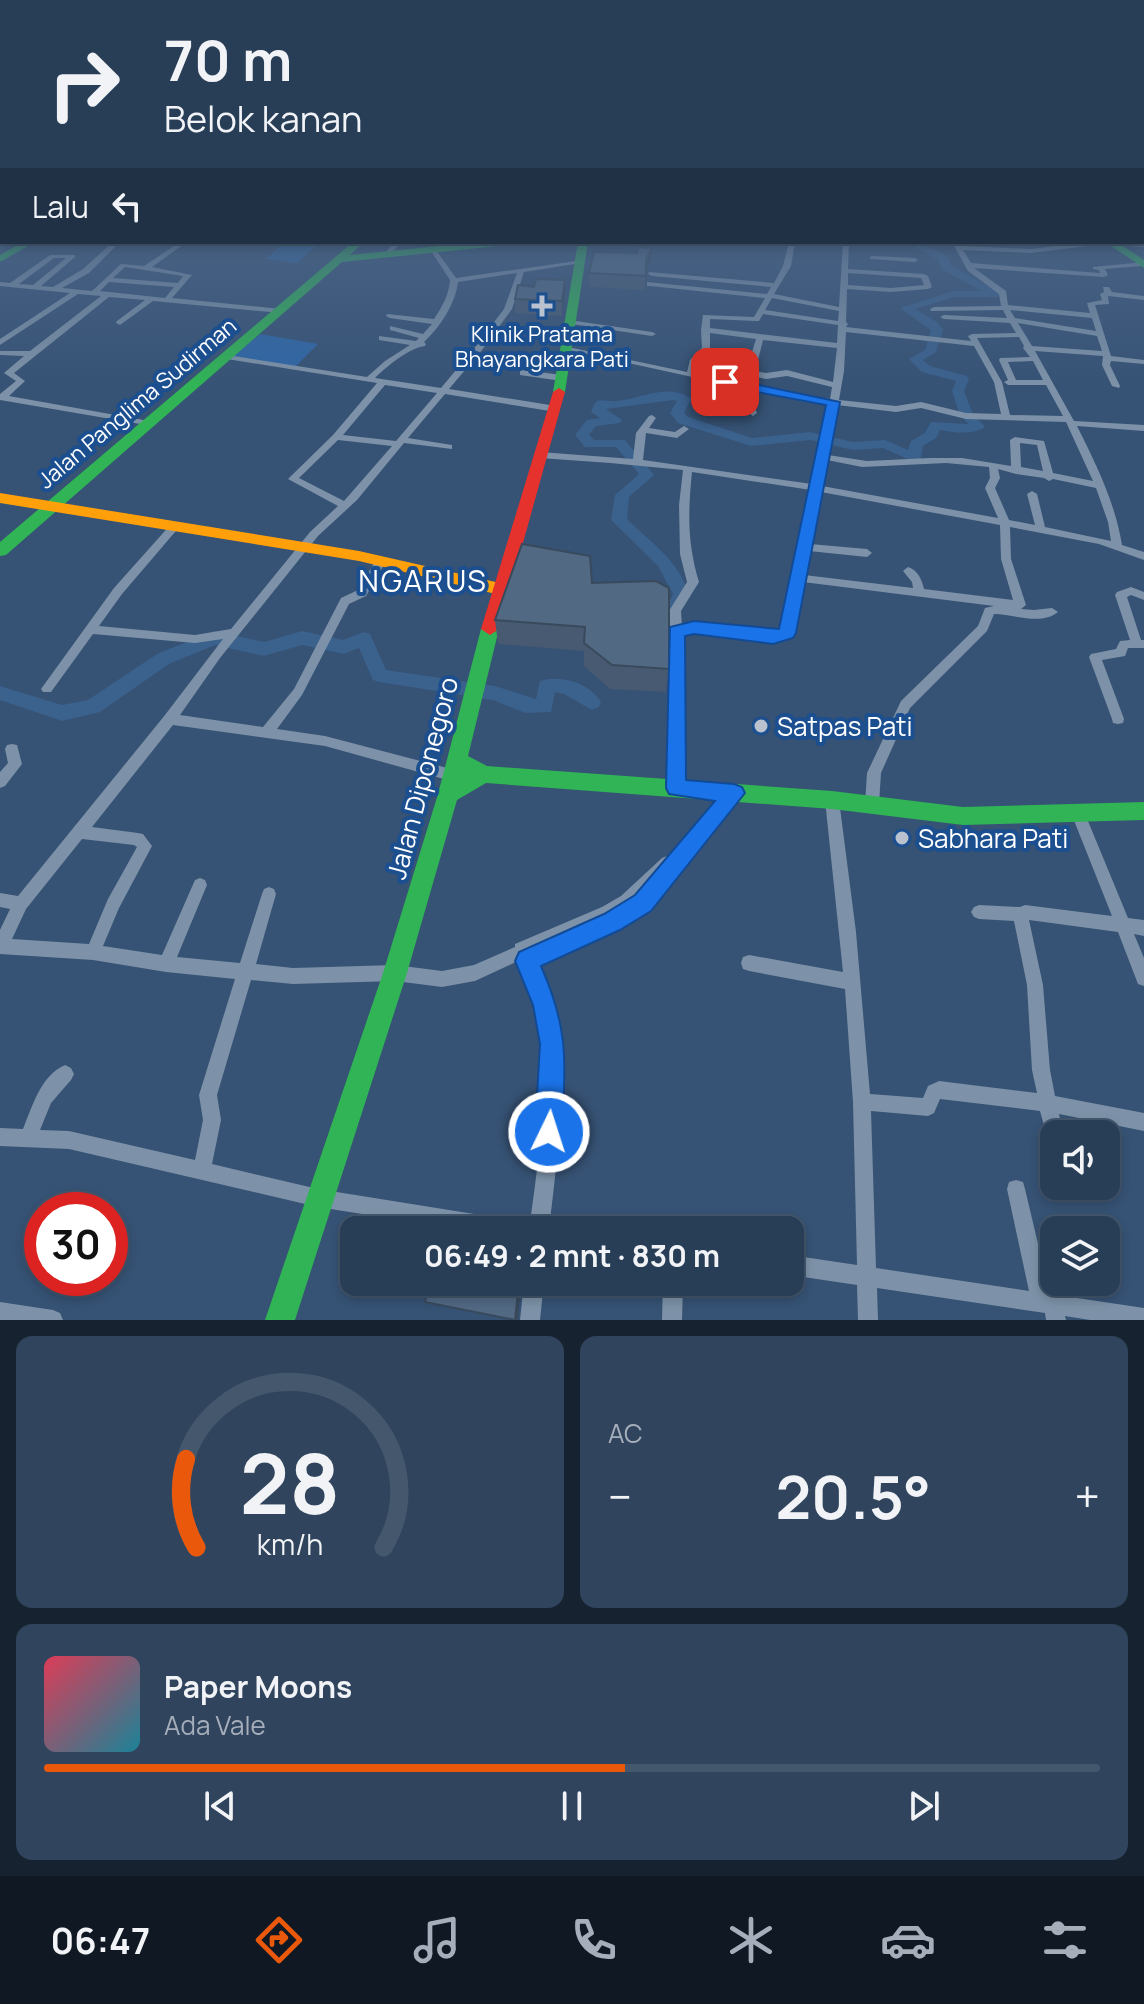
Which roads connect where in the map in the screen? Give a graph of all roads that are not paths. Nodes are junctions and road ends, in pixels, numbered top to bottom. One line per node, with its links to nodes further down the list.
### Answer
1 (43, 263): 25 (street)
2 (65, 263): 28 (street)
3 (95, 263): 30 (street)
4 (154, 263): 15 (street)
5 (336, 263): 43 (main road, Jalan Panglima Sudirman)
6 (442, 263): 22 (street)
7 (543, 263): 17 (street)
8 (579, 263): 50 (main road, Jalan Diponegoro)
9 (788, 263): 35 (street)
10 (846, 263): 18 (street)
11 (900, 263): 20 (street)
12 (1122, 263): 14 (street)
13 (968, 265): 14 (street); 40 (street)
14 (1101, 267): 16 (street)
15 (146, 268): 21 (street); 26 (street)
16 (1076, 269)
17 (521, 271): 22 (street); 90 (street)
18 (846, 271): 20 (street); 29 (street)
19 (652, 274): 27 (street)
20 (903, 276): 29 (street)
21 (107, 280): 26 (street); 33 (street)
22 (454, 280): 49 (street)
23 (0, 284): 25 (street)
24 (650, 284): 31 (street)
25 (12, 285): 28 (street)
26 (179, 285): 38 (street)
27 (774, 285)
28 (35, 287): 30 (street)
29 (845, 287): 42 (street)
30 (55, 289): 32 (street)
31 (701, 289): 35 (street); 39 (street)
32 (76, 292): 33 (street); 62 (street)
33 (93, 294): 34 (street)
34 (107, 295): 37 (street); 68 (street)
35 (770, 296): 42 (street); 44 (street)
36 (1144, 298): 46 (street)
37 (151, 299): 38 (street); 51 (street)
38 (167, 300): 43 (street)
39 (699, 304)
40 (1004, 308): 41 (street); 46 (street); 48 (street)
41 (934, 309)
42 (844, 310): 52 (street)
43 (281, 311): 70 (main road, Jalan Panglima Sudirman)
44 (758, 313): 52 (street); 54 (street); 61 (street)
45 (390, 316): 49 (street)
46 (1095, 316): 56 (street)
47 (944, 317): 48 (street)
48 (1012, 320): 56 (street); 57 (street)
49 (438, 322): 60 (street)
50 (572, 322): 55 (street); 66 (main road, Jalan Diponegoro)
51 (120, 323)
52 (844, 327): 63 (street); 64 (street)
53 (393, 328): 60 (street)
54 (705, 330): 58 (street); 78 (street)
55 (652, 334)
56 (1100, 334): 69 (street)
57 (1019, 335): 63 (street); 65 (street)
58 (760, 337): 61 (street); 73 (street)
59 (382, 338): 60 (street)
60 (425, 340): 81 (street)
61 (806, 340): 64 (street)
62 (0, 343)
63 (976, 344): 74 (street)
64 (842, 346): 87 (street)
65 (1027, 348): 69 (street); 71 (street)
66 (568, 349): 78 (street); 80 (main road, Jalan Diponegoro)
67 (0, 353): 68 (street)
68 (32, 354): 91 (street)
69 (1107, 356): 72 (street); 88 (street)
70 (227, 357): 81 (street); 99 (main road, Jalan Panglima Sudirman)
71 (1034, 359): 75 (street); 85 (street)
72 (1144, 362)
73 (753, 364): 76 (street); 79 (street)
74 (988, 364): 75 (street); 82 (street)
75 (1004, 364): 83 (street)
76 (739, 371): 79 (street); 84 (street)
77 (523, 373): 80 (street)
78 (691, 373): 84 (street)
79 (783, 373): 87 (street)
80 (562, 378): 94 (main road, Jalan Diponegoro)
81 (368, 380): 86 (street)
82 (998, 382): 83 (street); 96 (street)
83 (1013, 382): 85 (street)
84 (729, 383): 89 (street); 93 (street)
85 (1049, 383): 98 (street)
86 (381, 384): 90 (street); 103 (street)
87 (838, 386): 92 (street)
88 (1116, 386)
89 (751, 388): 92 (street); 95 (street)
90 (439, 392): 94 (street); 104 (street)
91 (1, 397): 99 (street)
92 (833, 402): 96 (street); 105 (street)
93 (715, 405)
94 (556, 409): 107 (main road, Jalan Diponegoro)
95 (753, 413)
96 (1006, 417): 98 (street)
97 (652, 418): 102 (street)
98 (1069, 421): 100 (street); 113 (street)
99 (149, 424): 117 (main road, Jalan Panglima Sudirman)
100 (1144, 428)
101 (684, 429): 102 (street)
102 (643, 430): 108 (street)
103 (336, 437): 104 (street); 118 (street)
104 (402, 442): 106 (street); 118 (street)
105 (825, 445): 109 (street); 114 (street)
106 (449, 447)
107 (540, 455): 108 (street); 131 (main road, Jalan Diponegoro)
108 (638, 460): 110 (street)
109 (993, 465): 111 (street); 119 (street)
110 (688, 468): 114 (street); 138 (street)
111 (1016, 471): 112 (street); 112 (street)
112 (1049, 478): 113 (street)
113 (1098, 485): 123 (street)
114 (818, 490): 119 (street); 124 (street)
115 (1032, 494): 121 (street)
116 (0, 498): 117 (main road)
117 (54, 505): 120 (main road); 125 (main road, Jalan Panglima Sudirman)
118 (345, 506): 122 (street)
119 (1005, 524): 121 (street); 133 (street)
120 (176, 525): 122 (main road); 137 (street)
121 (1041, 530): 123 (street)
122 (304, 546): 128 (main road); 139 (street)
123 (1117, 546): 127 (street)
124 (805, 547): 126 (street); 130 (street)
125 (0, 551)
126 (867, 553)
127 (1144, 556)
128 (381, 561): 131 (main road); 144 (street)
129 (908, 571): 133 (street)
130 (798, 578): 133 (street); 138 (street)
131 (500, 589): 146 (main road, Jalan Diponegoro)
132 (1144, 589): 134 (street)
133 (919, 591)
134 (1131, 591): 135 (street); 140 (street)
135 (1144, 596)
136 (1052, 612): 153 (street)
137 (90, 629): 139 (street); 141 (street)
138 (676, 631): 149 (street)
139 (233, 635): 142 (street)
140 (1140, 644): 143 (street)
141 (47, 689)
142 (170, 719): 144 (street); 156 (street)
143 (1118, 719)
144 (267, 732): 146 (street)
145 (12, 749): 148 (street)
146 (453, 767): 147 (main road); 151 (main road, Jalan Diponegoro)
147 (484, 774): 149 (main road); 151 (main road)
148 (0, 782)
149 (676, 788): 150 (main road)
150 (734, 793): 152 (main road); 167 (street)
151 (448, 794): 172 (main road, Jalan Diponegoro)
152 (832, 800): 153 (main road); 174 (street)
153 (872, 804): 155 (main road)
154 (1144, 811): 155 (main road)
155 (1078, 813): 163 (street)
156 (79, 832): 160 (street); 166 (street)
157 (200, 885): 170 (street)
158 (269, 894): 171 (street)
159 (0, 900): 160 (street)
160 (21, 904): 165 (street)
161 (979, 912): 162 (street)
162 (1020, 914): 163 (street); 177 (street)
163 (1122, 927): 164 (street); 168 (street)
164 (1144, 928)
165 (0, 946): 166 (street)
166 (93, 952): 170 (street)
167 (524, 956): 172 (street); 186 (street)
168 (1140, 962): 173 (street)
169 (749, 963): 174 (street)
170 (166, 964): 171 (street)
171 (245, 971): 172 (street); 182 (street)
172 (395, 973): 184 (main road, Jalan Diponegoro)
173 (1144, 978)
174 (852, 982): 176 (street)
175 (65, 1074): 181 (street)
176 (862, 1102): 177 (street); 188 (street)
177 (1048, 1103): 178 (street); 179 (street)
178 (1051, 1120)
179 (1144, 1122)
180 (0, 1137): 181 (street)
181 (28, 1138): 182 (street)
182 (202, 1169): 184 (street)
183 (1016, 1189): 191 (street)
184 (318, 1198): 185 (street); 195 (main road, Jalan Diponegoro)
185 (434, 1216)
186 (540, 1216)
187 (804, 1267): 188 (street)
188 (866, 1275): 191 (street); 198 (street)
189 (533, 1296): 196 (street)
190 (673, 1296): 197 (street)
191 (1050, 1308): 193 (street)
192 (0, 1312): 194 (street)
193 (1144, 1318)
194 (53, 1320)
195 (280, 1320)
196 (530, 1320)
197 (672, 1320)
198 (868, 1320)

